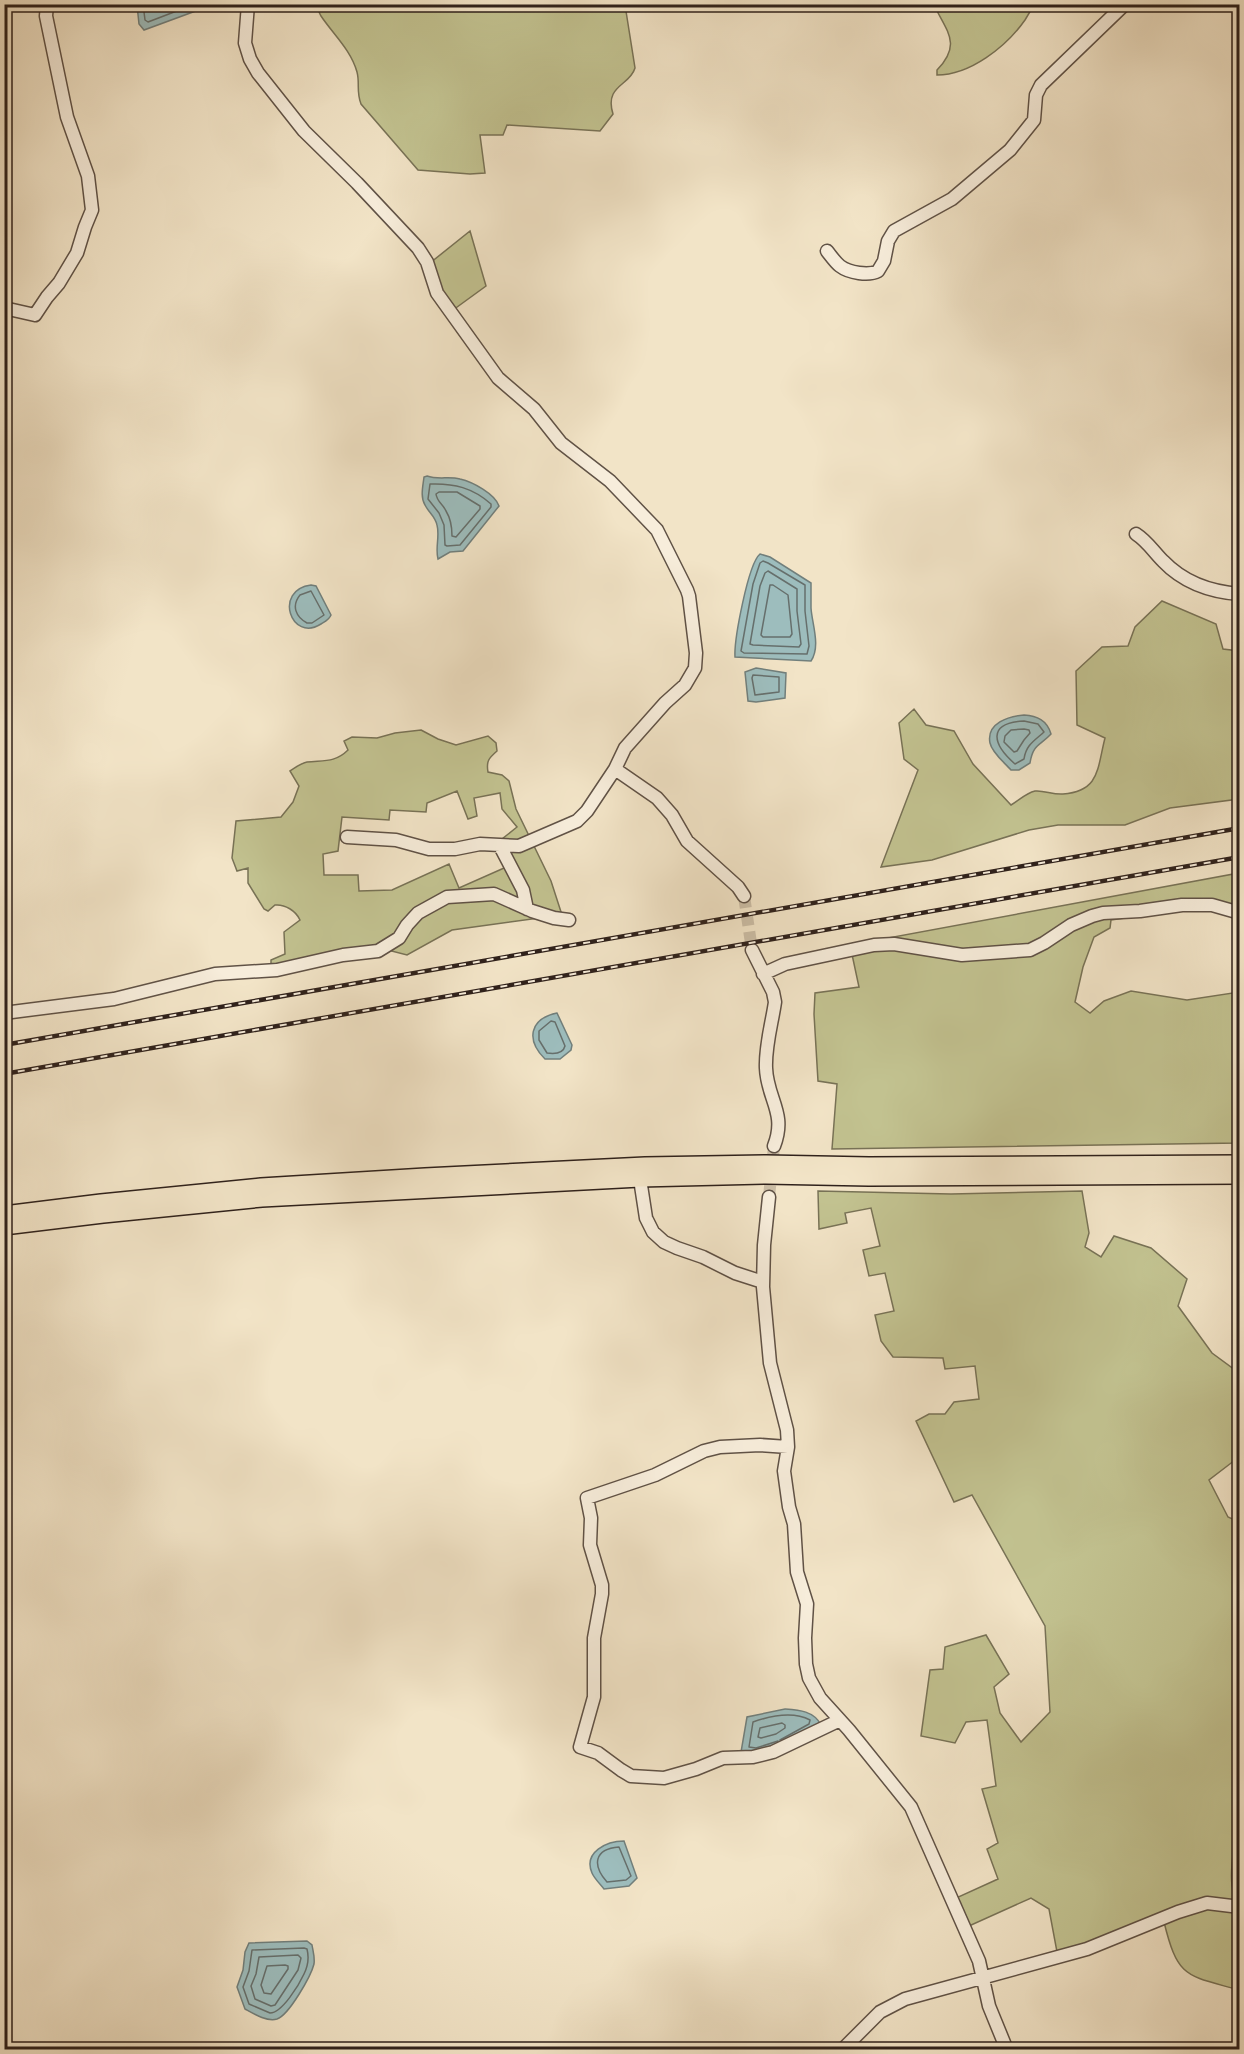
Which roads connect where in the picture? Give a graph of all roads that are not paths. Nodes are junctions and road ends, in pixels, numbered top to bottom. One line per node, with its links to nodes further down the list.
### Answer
1 (47, 4): 5 (street)
2 (248, 4): 8 (street)
3 (1125, 4): 4 (street)
4 (827, 251)
5 (4, 308)
6 (1136, 534): 7 (street)
7 (1239, 594)
8 (615, 769): 10 (street); 11 (street)
9 (347, 837): 10 (street)
10 (500, 846): 12 (street)
11 (744, 896)
12 (527, 909): 14 (street); 17 (street)
13 (1239, 913): 16 (street)
14 (569, 920)
15 (752, 950): 16 (street)
16 (763, 974): 18 (street)
17 (4, 1013)
18 (774, 1146)
19 (1239, 1163): 23 (main road)
20 (1239, 1176): 21 (main road)
21 (640, 1179): 24 (main road); 25 (street)
22 (770, 1197): 25 (street)
23 (4, 1214)
24 (4, 1227)
25 (763, 1282): 26 (street)
26 (788, 1447): 27 (street); 27 (street)
27 (840, 1720): 29 (street)
28 (1239, 1907): 29 (street)
29 (984, 1977): 30 (street); 31 (street)
30 (842, 2049)
31 (1007, 2049)

